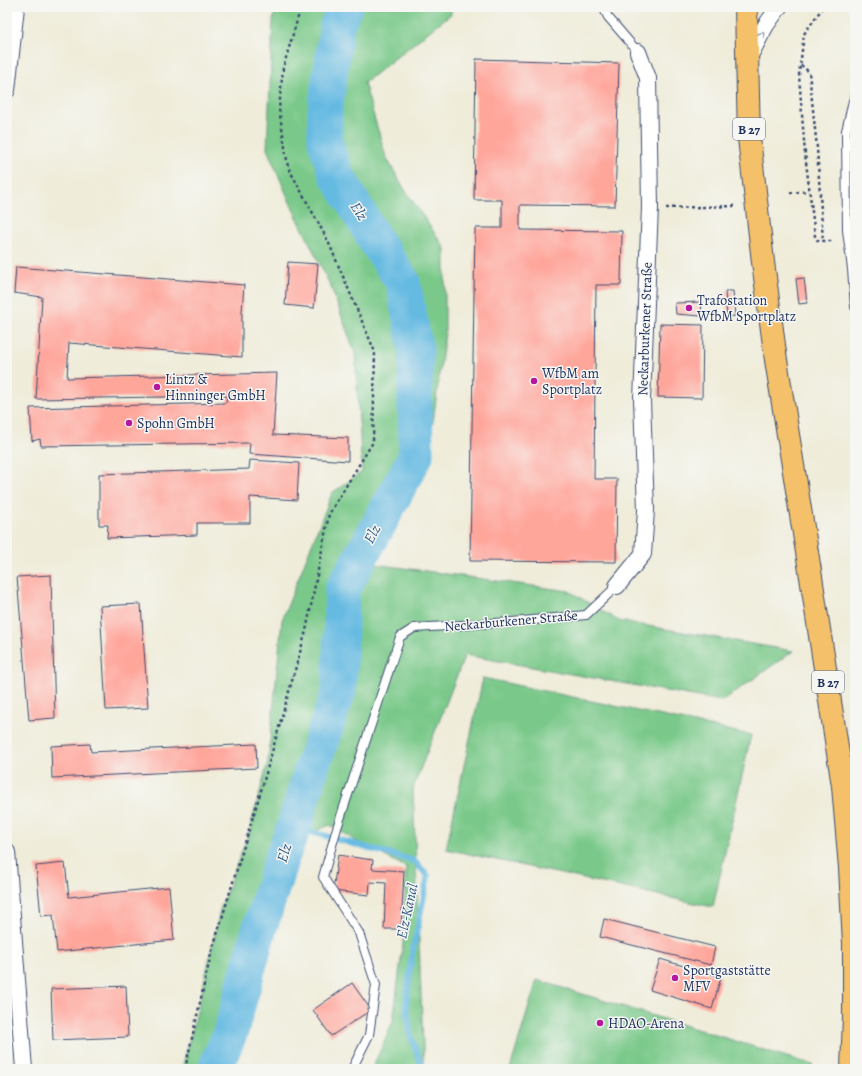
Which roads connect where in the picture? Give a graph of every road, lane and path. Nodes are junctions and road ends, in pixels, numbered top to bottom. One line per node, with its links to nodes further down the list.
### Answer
1 (16, 7): 10 (street)
2 (301, 7): 23 (path)
3 (603, 7): 7 (lane, Neckarburkener Straße)
4 (746, 7): 8 (main road, B 27)
5 (779, 7): 8 (street, one-way to 5)
6 (823, 7): 9 (path)
7 (638, 52): 19 (street, Neckarburkener Straße)
8 (746, 62): 21 (main road, B 27)
9 (801, 65): 12 (path); 17 (path)
10 (7, 90)
11 (855, 97): 18 (lane)
12 (809, 191): 13 (path); 16 (path)
13 (790, 193)
14 (736, 206): 15 (path)
15 (684, 208)
16 (818, 240)
17 (823, 241)
18 (855, 307)
19 (617, 586): 24 (lane, Neckarburkener Straße)
20 (7, 852): 22 (street)
21 (855, 944): 25 (main road, B 27)
22 (24, 1069)
23 (185, 1069)
24 (352, 1069)
25 (852, 1069)

